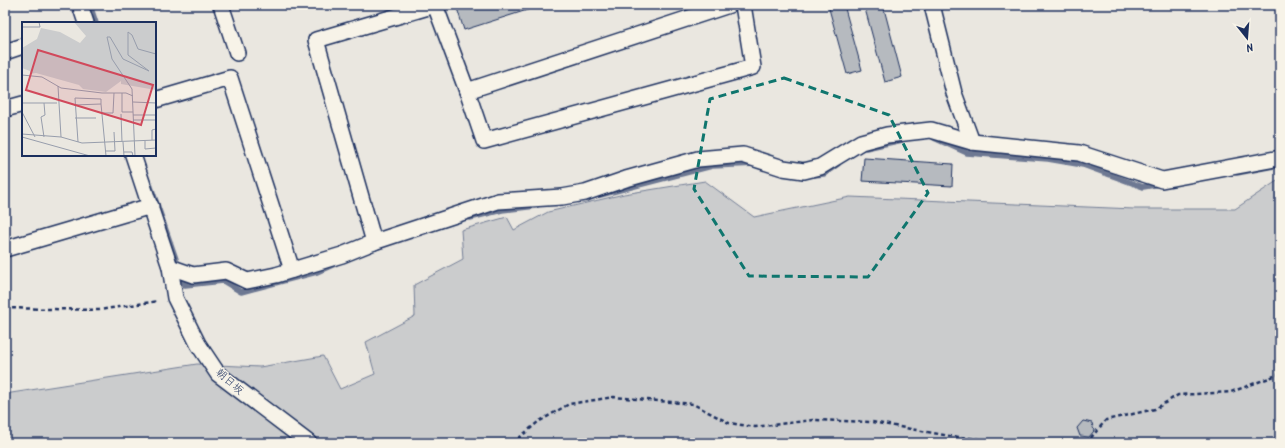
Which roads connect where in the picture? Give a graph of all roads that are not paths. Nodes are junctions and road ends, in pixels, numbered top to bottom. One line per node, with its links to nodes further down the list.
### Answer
1 (80, 5): 7 (street)
2 (221, 5): 10 (street)
3 (435, 5): 11 (street); 19 (street)
4 (729, 5): 11 (street)
5 (742, 5): 11 (street)
6 (932, 5): 15 (street)
7 (86, 22)
8 (22, 46): 9 (street)
9 (5, 52)
10 (237, 53)
11 (467, 91)
12 (156, 100): 22 (street)
13 (22, 104): 14 (street)
14 (5, 109)
15 (972, 142): 17 (street); 19 (street)
16 (133, 156): 18 (street, 朝日坂)
17 (1280, 158)
18 (150, 206): 20 (street); 21 (street, 朝日坂)
19 (374, 242): 22 (street)
20 (5, 249)
21 (170, 267): 22 (street); 23 (street, 朝日坂)
22 (292, 270)
23 (309, 443)

